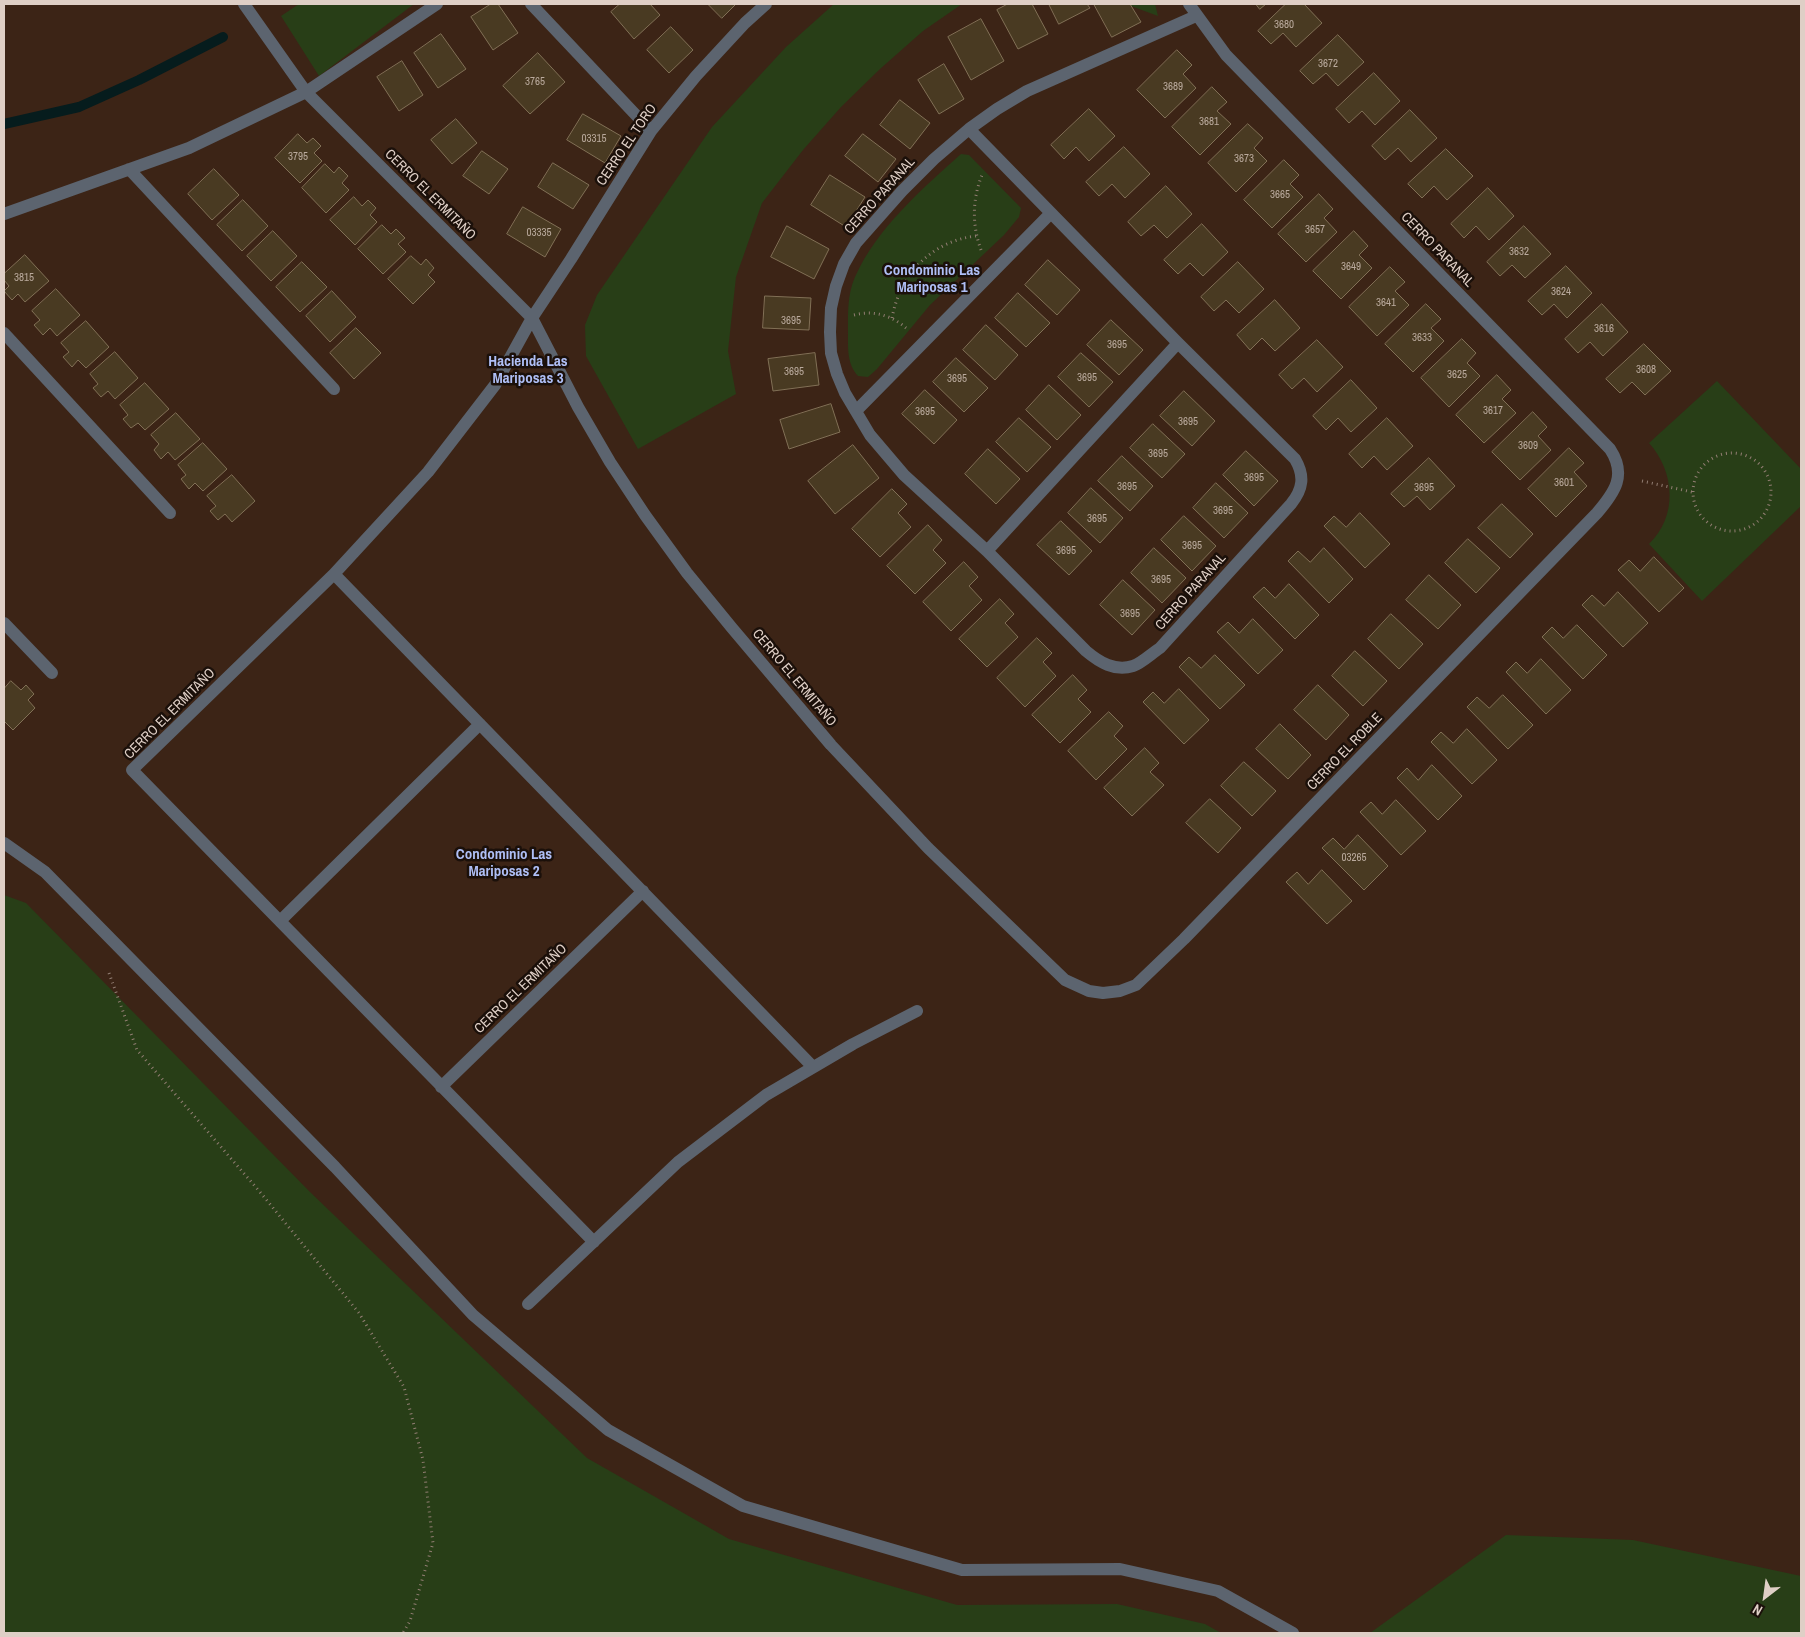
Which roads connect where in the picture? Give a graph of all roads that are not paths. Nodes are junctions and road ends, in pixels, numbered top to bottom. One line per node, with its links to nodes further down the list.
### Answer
1 (244, 4): 7 (street, CERRO EL ERMITAÑO)
2 (437, 4): 7 (street)
3 (532, 4): 9 (street)
4 (766, 4): 9 (street, CERRO EL TORO)
5 (1189, 4): 6 (street, CERRO PARANAL)
6 (1196, 16): 8 (street, CERRO PARANAL); 19 (street, CERRO PARANAL)
7 (306, 92): 10 (street); 13 (street, CERRO EL ERMITAÑO)
8 (969, 129): 11 (street, CERRO PARANAL); 17 (street, CERRO PARANAL)
9 (651, 131): 13 (street, CERRO EL TORO)
10 (128, 169): 12 (street); 16 (street)
11 (1051, 213): 15 (street, CERRO PARANAL); 17 (street)
12 (4, 214)
13 (532, 318): 21 (street, CERRO EL ERMITAÑO); 28 (street, CERRO EL ERMITAÑO)
14 (4, 333): 18 (street)
15 (1178, 343): 20 (street); 20 (street, CERRO PARANAL)
16 (334, 389)
17 (856, 412): 20 (street, CERRO PARANAL)
18 (170, 513)
19 (1597, 513): 28 (street, CERRO EL ROBLE)
20 (987, 551)
21 (334, 574): 24 (street); 27 (street, CERRO EL ERMITAÑO)
22 (4, 623): 23 (street)
23 (52, 673)
24 (480, 724): 26 (street); 27 (street)
25 (4, 843): 34 (street)
26 (643, 892): 30 (street); 31 (street, CERRO EL ERMITAÑO)
27 (280, 921): 31 (street, CERRO EL ERMITAÑO)
28 (1103, 993)
29 (917, 1011): 30 (street)
30 (813, 1067): 32 (street)
31 (441, 1087): 32 (street, CERRO EL ERMITAÑO)
32 (594, 1242): 33 (street)
33 (528, 1304)
34 (1293, 1633)

